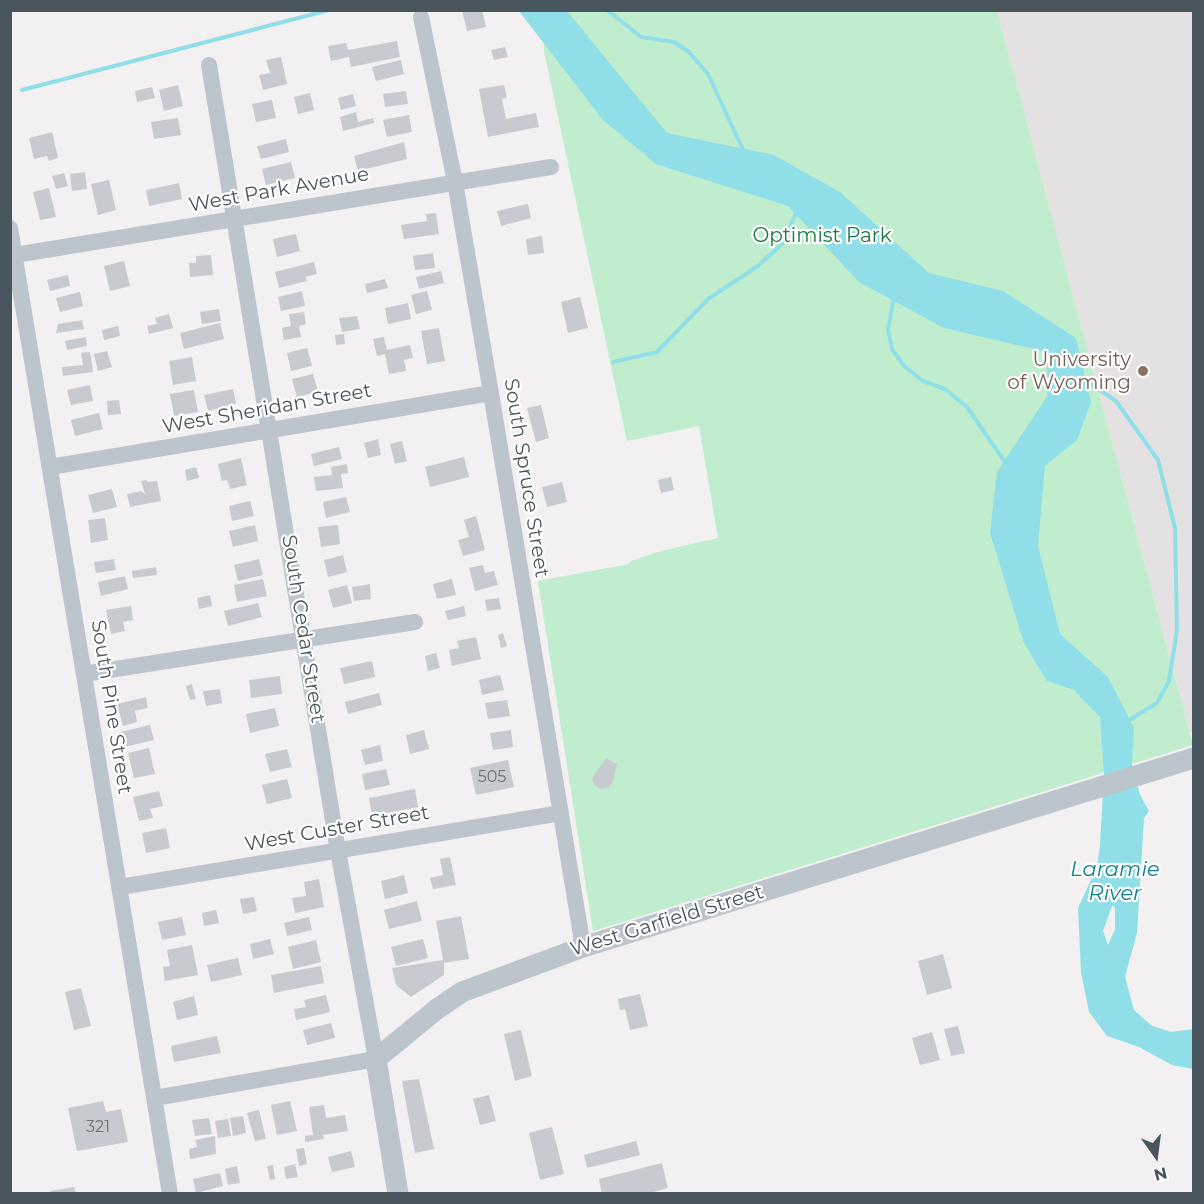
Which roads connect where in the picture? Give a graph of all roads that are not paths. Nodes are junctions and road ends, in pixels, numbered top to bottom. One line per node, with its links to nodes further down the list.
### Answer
1 (421, 17): 4 (street, South Spruce Street)
2 (209, 65): 5 (street, South Cedar Street)
3 (551, 166): 4 (street, West Park Avenue)
4 (454, 182): 5 (street, West Park Avenue); 8 (street, South Spruce Street)
5 (234, 219): 7 (street, West Park Avenue); 9 (street, South Cedar Street)
6 (10, 228): 7 (street, South Pine Street)
7 (15, 255): 10 (street, South Pine Street)
8 (491, 393): 9 (street, West Sheridan Street); 15 (street, South Spruce Street)
9 (269, 430): 10 (street, West Sheridan Street); 12 (street, South Cedar Street)
10 (50, 467): 13 (street, South Pine Street)
11 (415, 622): 12 (street)
12 (305, 638): 13 (street); 16 (street, South Cedar Street)
13 (84, 674): 17 (street, South Pine Street)
14 (1187, 761): 18 (street, West Garfield Street)
15 (561, 813): 16 (street, West Custer Street); 18 (street, South Spruce Street)
16 (338, 851): 17 (street, West Custer Street); 19 (street, South Cedar Street)
17 (120, 887): 20 (street, South Pine Street)
18 (583, 947): 19 (street, West Garfield Street)
19 (376, 1059): 20 (street, West Garfield Street); 22 (street, South Cedar Street)
20 (155, 1098): 21 (street, South Pine Street)
21 (170, 1194)
22 (398, 1194)

